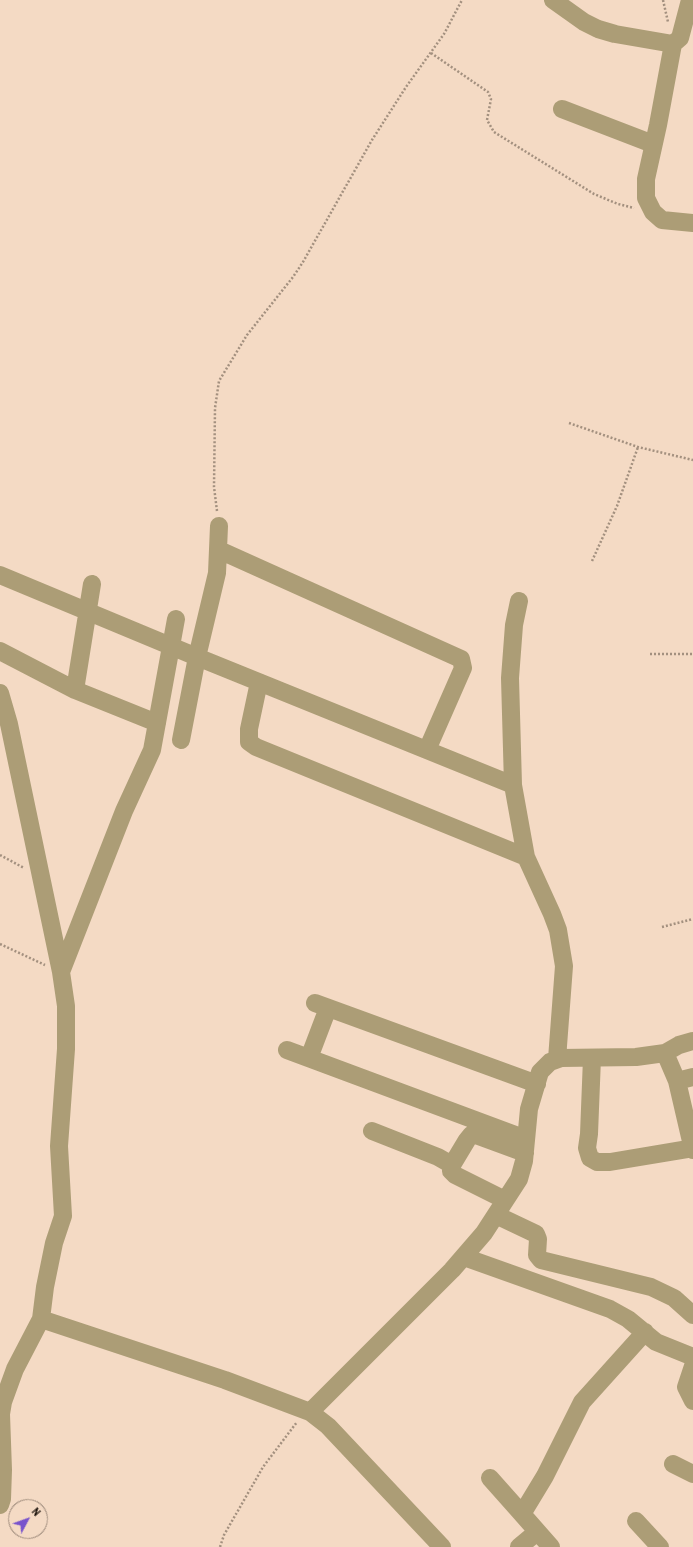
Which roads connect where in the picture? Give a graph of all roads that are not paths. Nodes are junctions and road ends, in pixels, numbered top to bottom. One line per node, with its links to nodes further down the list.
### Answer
1 (553, 0): 4 (street)
2 (690, 0): 3 (street)
3 (690, 20): 4 (street)
4 (671, 43): 6 (street)
5 (562, 109): 6 (street)
6 (653, 144): 7 (street)
7 (692, 219)
8 (219, 526): 9 (street)
9 (219, 550): 17 (street); 23 (street)
10 (0, 575): 13 (street)
11 (92, 584): 13 (street)
12 (519, 601): 24 (street)
13 (88, 612): 15 (street); 19 (street)
14 (176, 619): 15 (street)
15 (171, 646): 17 (street); 21 (street)
16 (0, 651): 19 (street)
17 (197, 657): 18 (street); 22 (street)
18 (259, 682): 23 (street); 25 (street)
19 (75, 690): 21 (street)
20 (0, 693): 26 (street)
21 (157, 723): 26 (street)
22 (181, 740)
23 (427, 750): 24 (street)
24 (513, 785): 25 (street)
25 (526, 857): 32 (street)
26 (61, 972): 42 (street)
27 (693, 1042): 29 (street)
28 (287, 1050): 30 (street)
29 (665, 1053): 31 (street); 33 (street)
30 (309, 1058): 34 (street); 36 (street)
31 (592, 1058): 32 (street); 37 (street)
32 (557, 1059): 34 (street)
33 (685, 1080): 37 (street)
34 (537, 1084): 36 (street)
35 (372, 1131): 38 (street)
36 (525, 1146): 38 (street); 39 (street)
37 (693, 1149)
38 (452, 1165): 39 (street)
39 (500, 1207): 40 (street); 41 (street)
40 (464, 1257): 43 (street); 47 (street)
41 (693, 1315)
42 (41, 1319): 47 (street); 51 (street)
43 (645, 1332): 44 (street); 52 (street)
44 (693, 1357)
45 (693, 1366): 46 (street)
46 (693, 1401)
47 (310, 1412): 55 (street)
48 (673, 1464): 49 (street)
49 (693, 1474)
50 (490, 1478): 52 (street)
51 (0, 1505)
52 (522, 1514): 54 (street)
53 (636, 1521): 58 (street)
54 (537, 1532): 56 (street); 57 (street)
55 (442, 1547)
56 (519, 1547)
57 (550, 1547)
58 (660, 1547)

